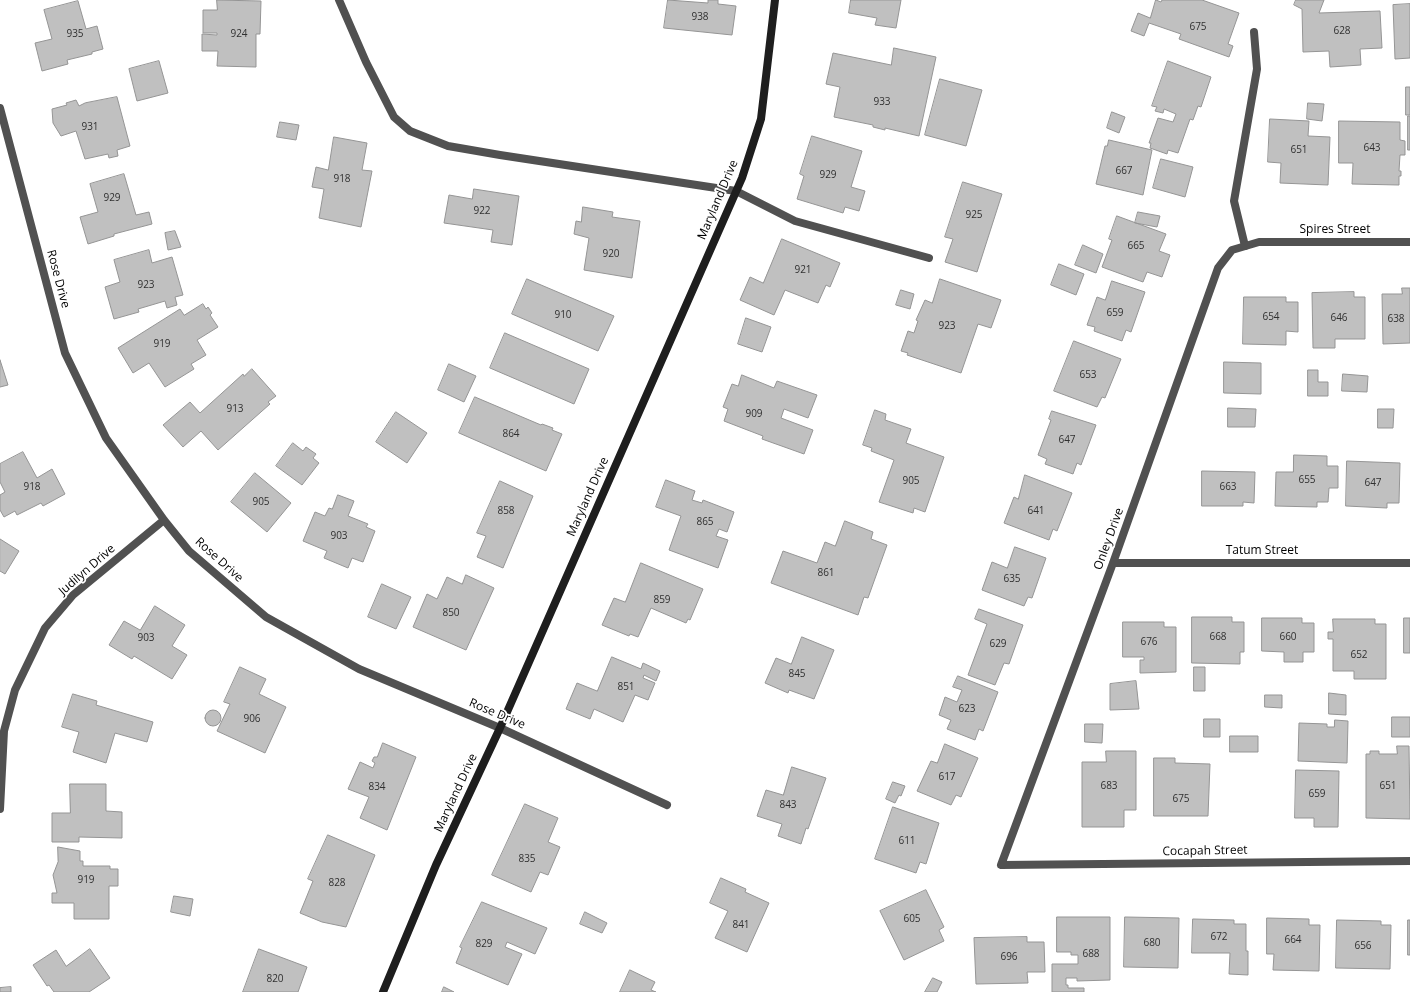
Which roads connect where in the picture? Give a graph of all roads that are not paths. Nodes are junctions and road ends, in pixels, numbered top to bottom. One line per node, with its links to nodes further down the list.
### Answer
1 (339, 0): 5 (street)
2 (775, 0): 5 (street, Maryland Drive)
3 (1254, 32): 8 (street)
4 (0, 108): 10 (street, Rose Drive)
5 (736, 191): 9 (street); 13 (street, Maryland Drive)
6 (1259, 242): 7 (street, Spires Street); 8 (street, Onley Drive)
7 (1410, 242)
8 (1244, 246): 11 (street, Onley Drive)
9 (929, 258)
10 (164, 520): 13 (street, Rose Drive); 15 (street, Judilyn Drive)
11 (1113, 563): 12 (street, Tatum Street); 17 (street, Onley Drive)
12 (1410, 563)
13 (500, 728): 14 (street, Rose Drive); 18 (street, Maryland Drive)
14 (667, 805)
15 (0, 809)
16 (1410, 861): 17 (street, Cocapah Street)
17 (1001, 865)
18 (383, 992)

